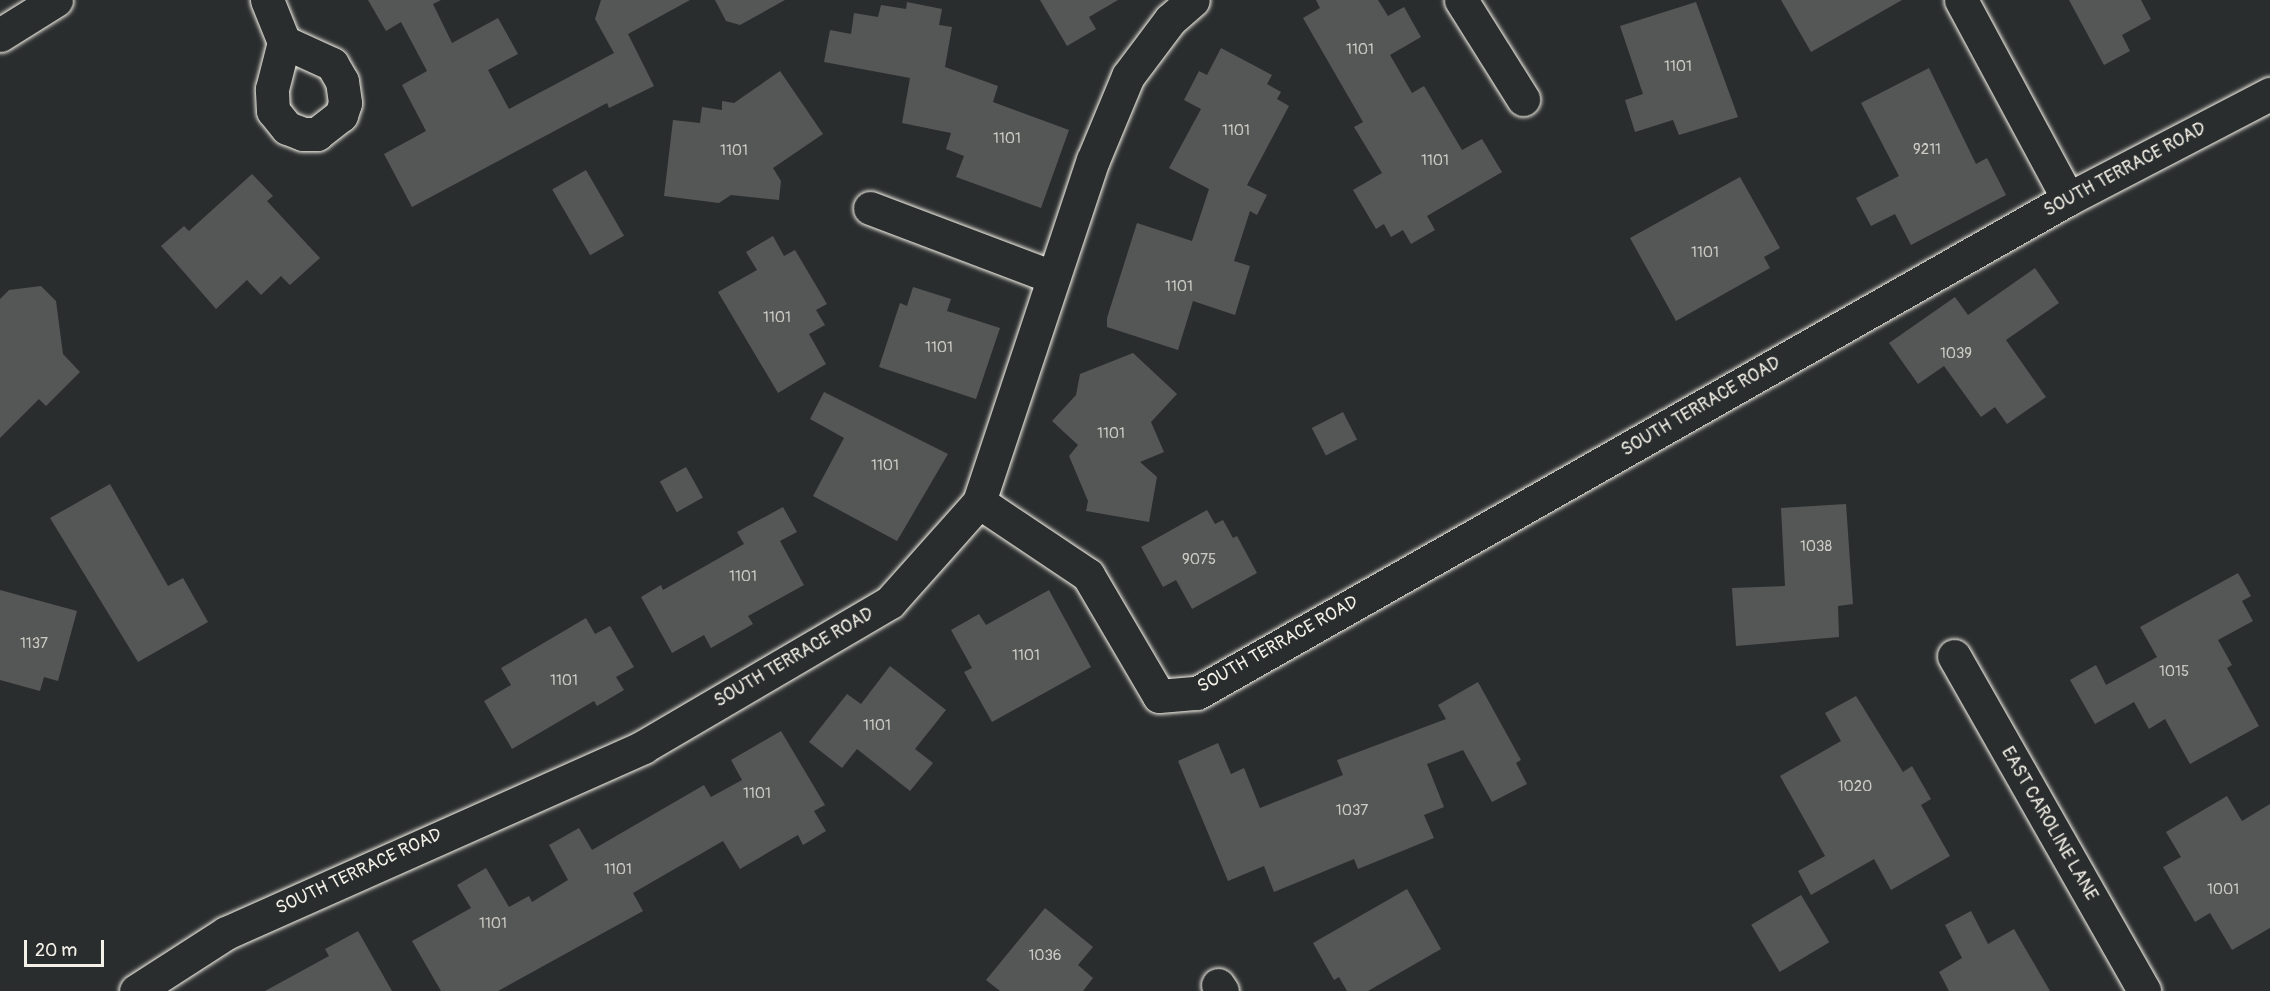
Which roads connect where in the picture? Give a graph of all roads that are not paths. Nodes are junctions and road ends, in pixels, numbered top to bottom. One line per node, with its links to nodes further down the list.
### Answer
1 (56, 0): 6 (street)
2 (267, 0): 7 (street)
3 (1193, 0): 12 (street)
4 (1461, 0): 9 (street)
5 (1961, 0): 10 (street)
6 (0, 35)
7 (284, 42)
8 (2270, 94): 10 (street, SOUTH TERRACE ROAD)
9 (1523, 99)
10 (2068, 199): 13 (street, SOUTH TERRACE ROAD)
11 (870, 208): 12 (street)
12 (1053, 277): 13 (street)
13 (979, 502): 15 (street, SOUTH TERRACE ROAD)
14 (1954, 656): 16 (street, EAST CAROLINE LANE)
15 (135, 991)
16 (2144, 991)

